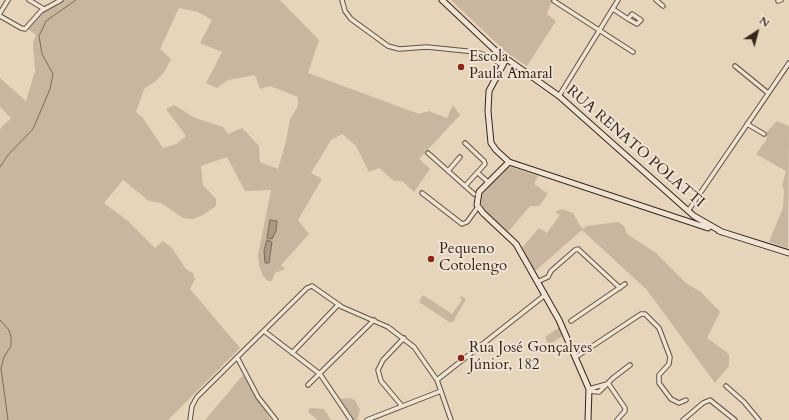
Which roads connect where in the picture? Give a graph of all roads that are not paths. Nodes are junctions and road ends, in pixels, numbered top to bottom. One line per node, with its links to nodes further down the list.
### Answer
1 (8, 0): 12 (street)
2 (29, 0): 10 (street)
3 (61, 0): 10 (street)
4 (342, 0): 17 (street)
5 (442, 0): 15 (main road, RUA RENATO POLATTI)
6 (618, 0): 11 (street)
7 (656, 0): 9 (street)
8 (554, 1): 14 (street)
9 (663, 6)
10 (44, 9): 12 (street)
11 (613, 9): 13 (street); 14 (street)
12 (0, 14)
13 (628, 19)
14 (599, 31): 16 (street); 23 (street)
15 (497, 52): 17 (street); 18 (main road, RUA RENATO POLATTI)
16 (633, 52)
17 (493, 58): 20 (street)
18 (506, 59): 20 (main road); 23 (main road, RUA RENATO POLATTI)
19 (789, 63): 22 (street)
20 (502, 65): 29 (main road)
21 (735, 66): 22 (street)
22 (768, 93): 24 (street)
23 (559, 96): 37 (main road, RUA RENATO POLATTI)
24 (747, 124): 25 (street); 37 (street)
25 (764, 134)
26 (465, 143): 31 (street)
27 (428, 153): 30 (street)
28 (460, 157): 30 (street)
29 (509, 162): 32 (main road); 38 (main road)
30 (448, 171): 33 (street)
31 (478, 173): 32 (street); 33 (street)
32 (488, 182): 36 (main road)
33 (465, 186): 35 (street)
34 (422, 193): 36 (street)
35 (474, 194)
36 (478, 207): 41 (main road)
37 (688, 211): 38 (main road); 39 (main road, RUA RENATO POLATTI)
38 (680, 218): 39 (main road)
39 (722, 232): 40 (main road)
40 (789, 253)
41 (537, 282): 43 (street); 44 (main road)
42 (625, 284): 43 (street)
43 (620, 288): 47 (street)
44 (545, 295): 52 (main road); 55 (street)
45 (338, 305): 46 (street); 48 (street); 50 (street)
46 (374, 320): 49 (street); 54 (street)
47 (571, 322)
48 (264, 331): 50 (street); 51 (street)
49 (404, 338): 55 (street); 62 (street)
50 (292, 352): 54 (street)
51 (238, 357): 63 (street); 64 (street)
52 (576, 357): 59 (main road); 61 (street)
53 (630, 365): 56 (street)
54 (320, 374): 57 (street); 65 (street)
55 (437, 380): 60 (street)
56 (608, 383): 59 (street); 69 (street)
57 (308, 385)
58 (726, 386): 72 (street)
59 (589, 390): 68 (main road)
60 (441, 391): 62 (street); 67 (street)
61 (686, 400)
62 (402, 406): 66 (street)
63 (190, 420)
64 (276, 420)
65 (351, 420)
66 (367, 420)
67 (451, 420)
68 (588, 420)
69 (617, 420)
70 (683, 420): 71 (street)
71 (735, 420)
72 (759, 420)

